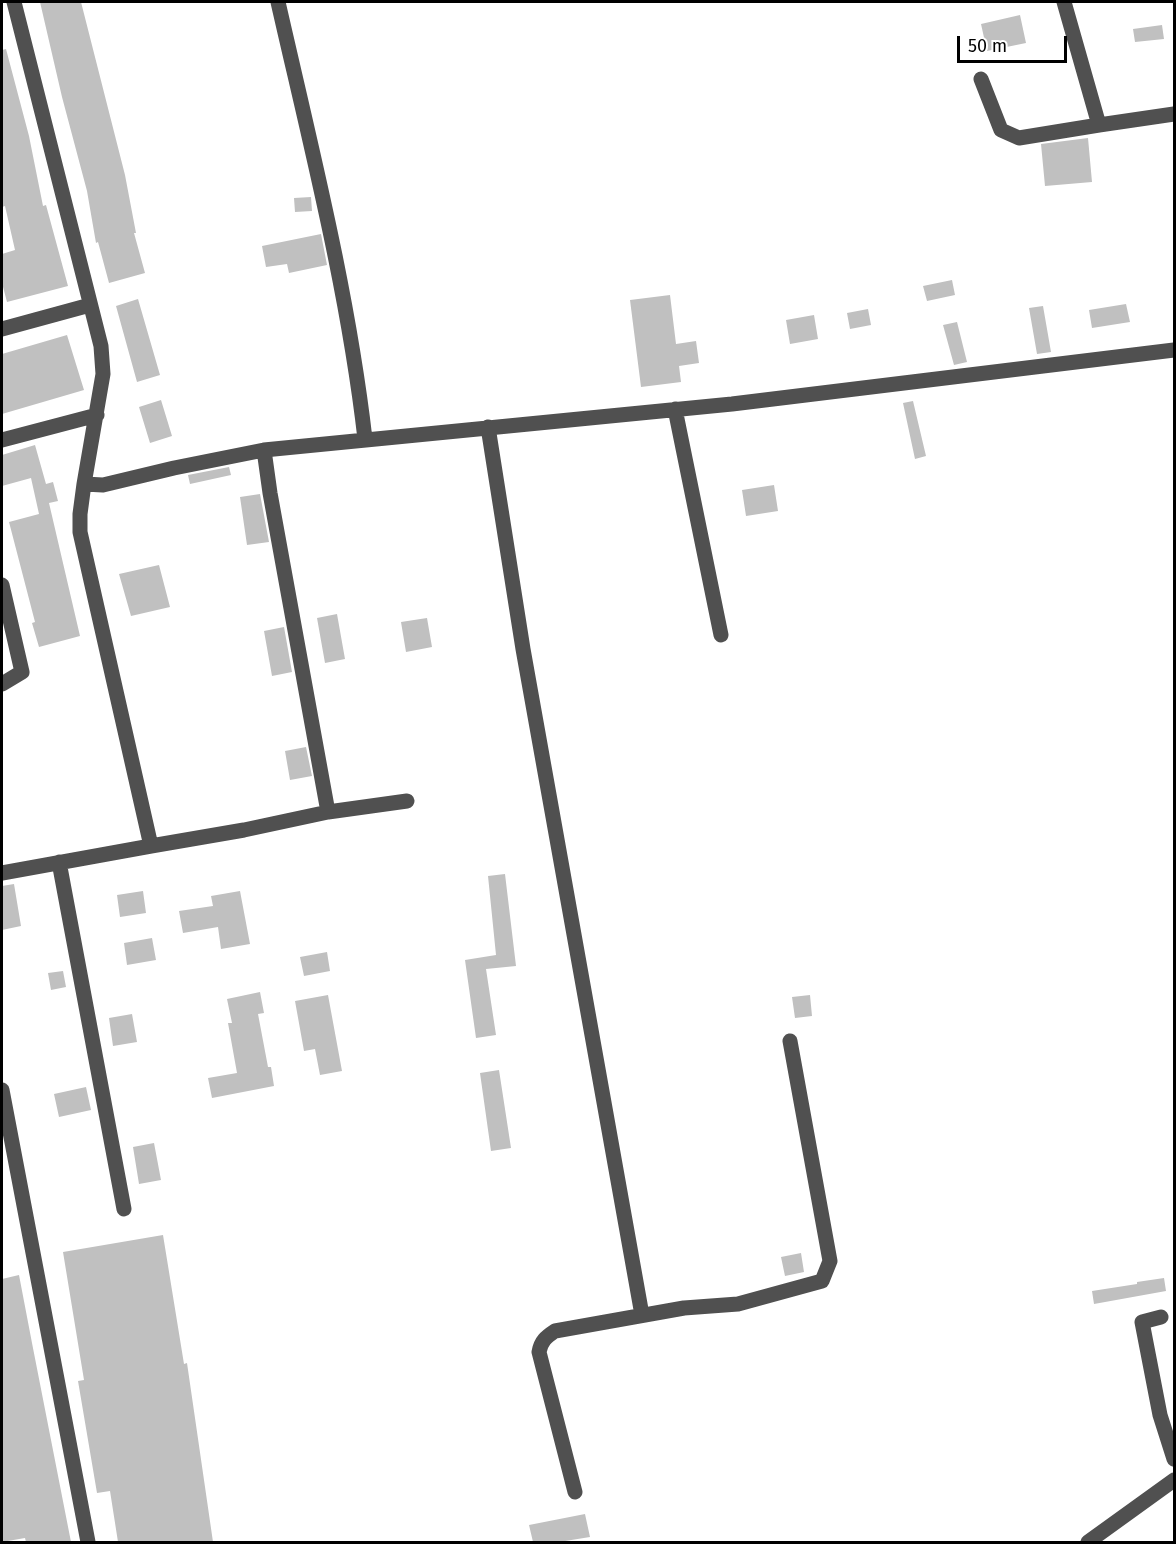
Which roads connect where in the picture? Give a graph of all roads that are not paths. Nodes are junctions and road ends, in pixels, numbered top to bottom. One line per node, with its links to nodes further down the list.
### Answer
1 (14, 2): 7 (street)
2 (278, 2): 13 (street)
3 (1064, 2): 6 (street)
4 (981, 79): 6 (street)
5 (1174, 114): 6 (street)
6 (1099, 125)
7 (90, 305): 8 (street); 11 (street)
8 (2, 329)
9 (1174, 350): 10 (street)
10 (675, 410): 12 (street); 18 (street)
11 (98, 415): 14 (street); 16 (street)
12 (488, 427): 13 (street); 28 (street)
13 (365, 439): 15 (street)
14 (2, 440)
15 (264, 450): 16 (street); 21 (street)
16 (84, 484): 22 (street)
17 (2, 585): 19 (street)
18 (721, 635)
19 (2, 684)
20 (407, 801): 21 (street)
21 (328, 812): 22 (street)
22 (151, 846): 23 (street)
23 (59, 862): 24 (street); 27 (street)
24 (2, 873)
25 (790, 1041): 28 (street)
26 (2, 1090): 33 (street)
27 (124, 1209)
28 (642, 1315): 32 (street)
29 (1161, 1317): 30 (street)
30 (1174, 1459)
31 (1174, 1480): 34 (street)
32 (575, 1492)
33 (88, 1542)
34 (1088, 1542)

